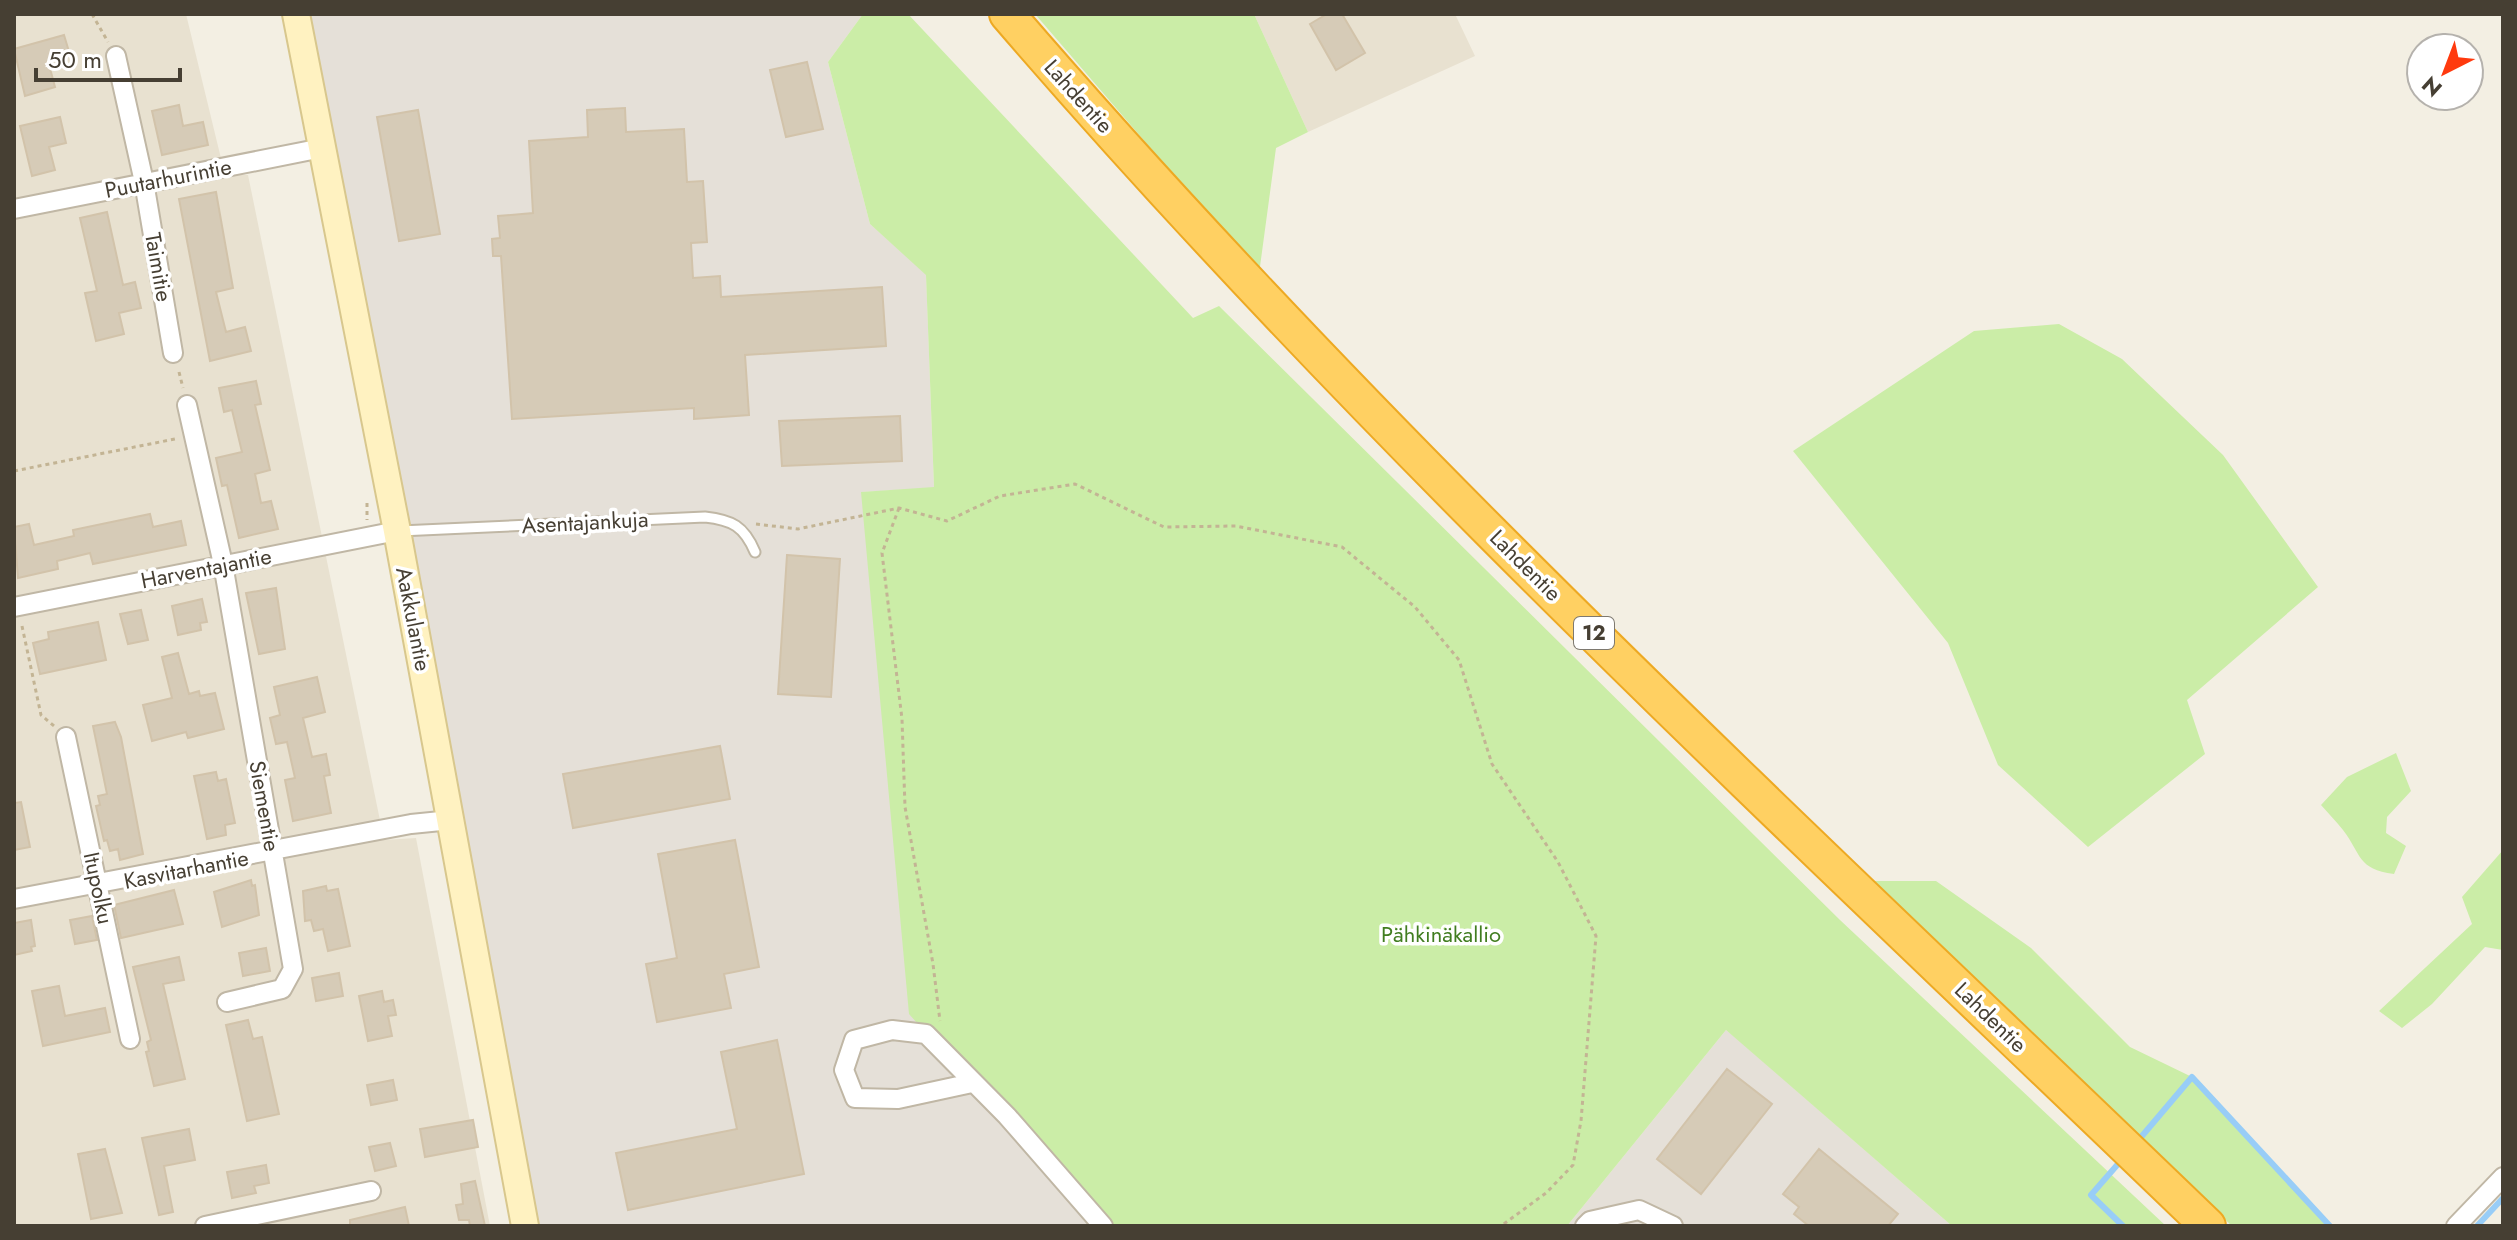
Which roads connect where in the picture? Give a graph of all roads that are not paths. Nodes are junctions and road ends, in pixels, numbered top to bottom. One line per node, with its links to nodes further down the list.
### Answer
1 (296, 14): 4 (street, Aakkulantie)
2 (1007, 14): 28 (highway, Lahdentie / 12)
3 (116, 56): 5 (street, Taimitie)
4 (322, 148): 5 (street, Puutarhurintie); 9 (street, Aakkulantie)
5 (144, 182): 6 (street, Puutarhurintie); 7 (street, Taimitie)
6 (14, 209)
7 (173, 353)
8 (187, 405): 11 (street)
9 (397, 531): 10 (lane, Asentajankuja); 11 (street, Harventajantie); 14 (street, Aakkulantie)
10 (755, 552)
11 (223, 564): 12 (street, Harventajantie); 15 (street, Siementie)
12 (16, 607)
13 (66, 737): 16 (street, Itupolku)
14 (451, 820): 15 (street, Kasvitarhantie); 24 (street, Aakkulantie)
15 (274, 852): 16 (street, Kasvitarhantie); 18 (street, Siementie)
16 (99, 886): 17 (street, Kasvitarhantie); 19 (street, Itupolku)
17 (14, 899)
18 (227, 1002)
19 (130, 1039)
20 (972, 1083): 20 (street); 25 (street)
21 (2503, 1177): 29 (street)
22 (371, 1191): 23 (street)
23 (205, 1226)
24 (525, 1226)
25 (1103, 1226)
26 (1585, 1226): 27 (street)
27 (1673, 1226)
28 (2208, 1226)
29 (2456, 1226)

